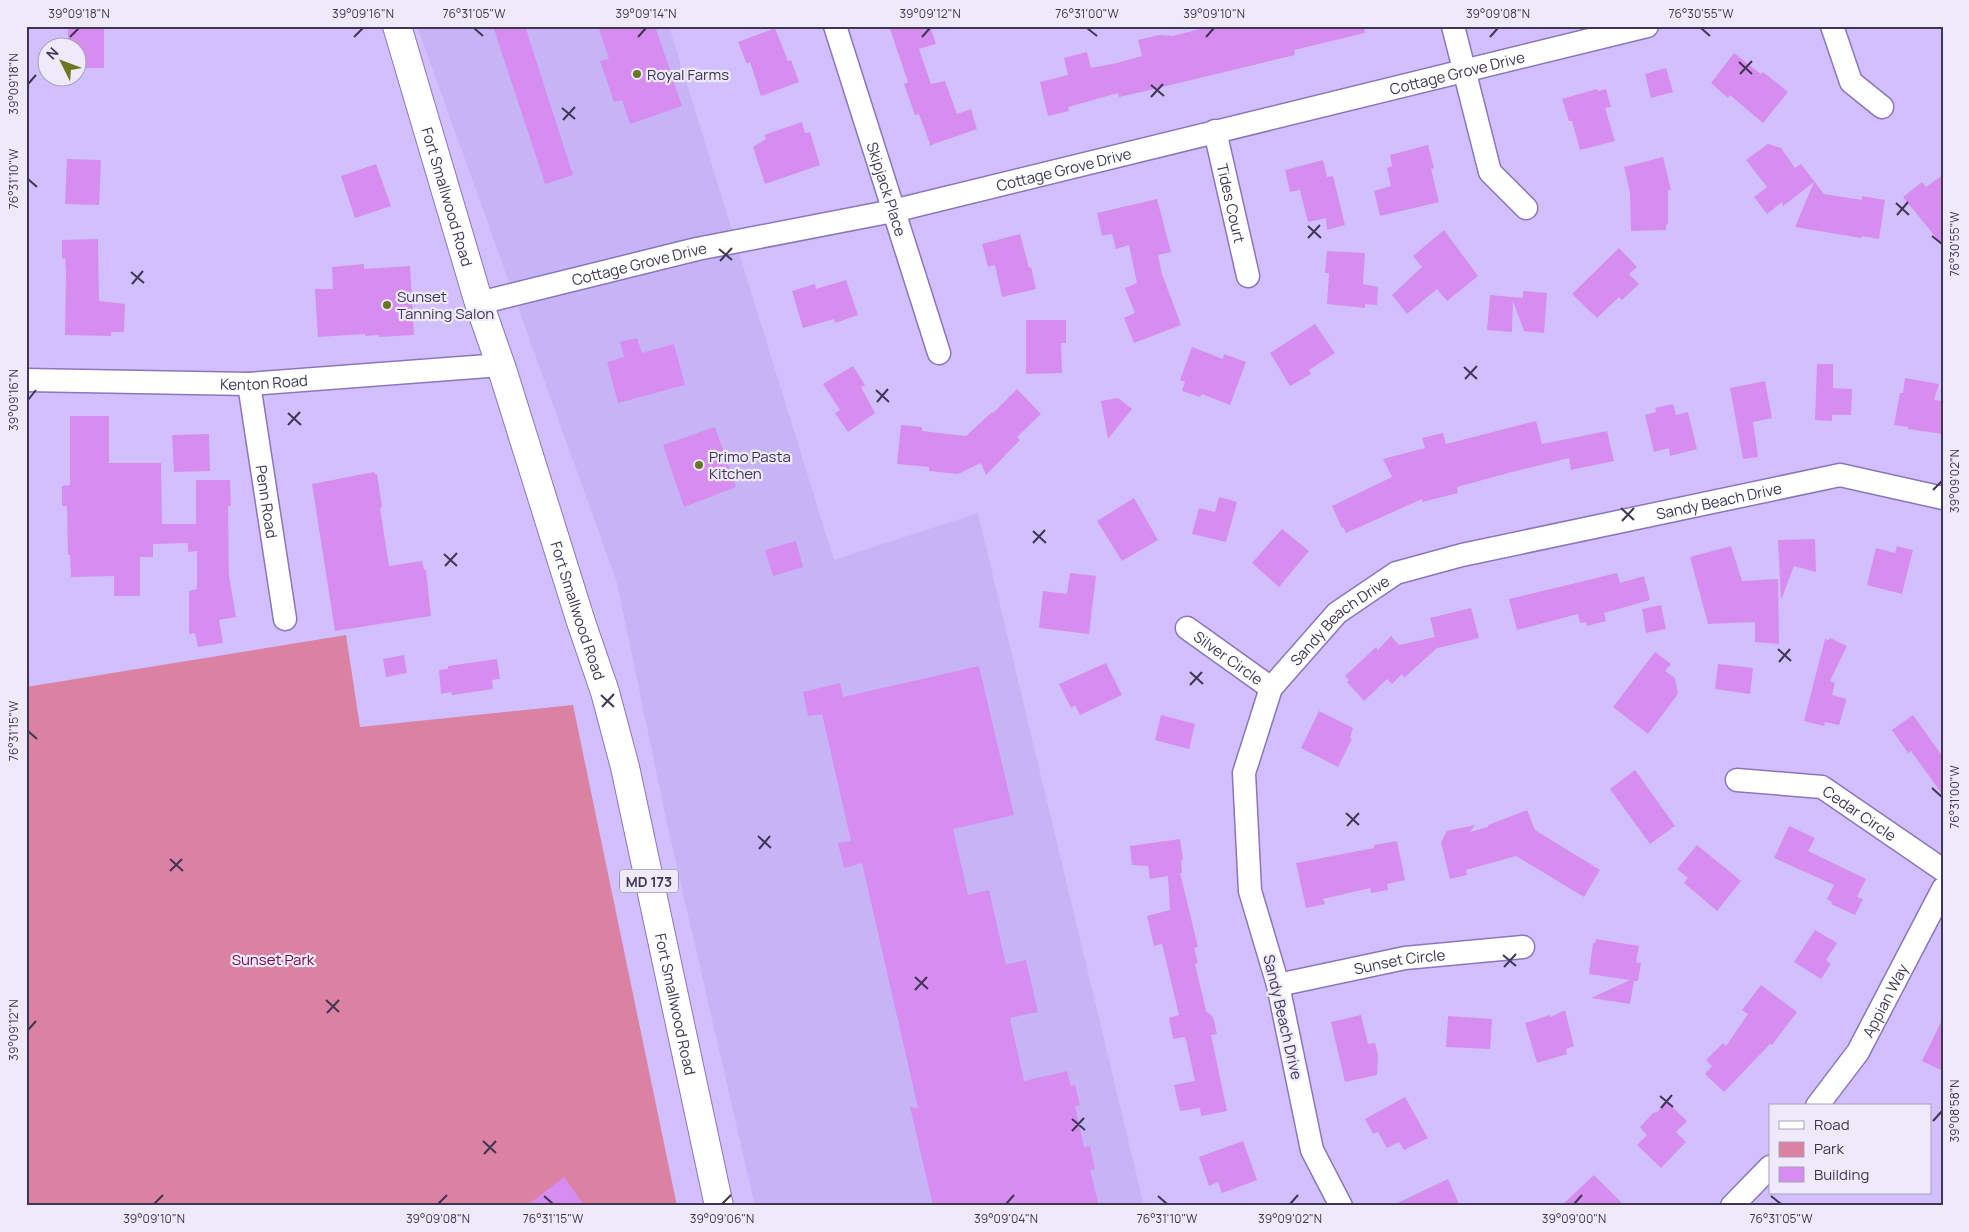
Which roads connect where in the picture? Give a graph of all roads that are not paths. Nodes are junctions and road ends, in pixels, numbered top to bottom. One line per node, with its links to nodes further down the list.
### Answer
1 (398, 26): 12 (main road, Fort Smallwood Road / MD 173)
2 (835, 26): 10 (street, Skipjack Place)
3 (1453, 26): 6 (street)
4 (1647, 26): 6 (street, Cottage Grove Drive)
5 (1832, 26): 7 (street)
6 (1464, 70): 8 (street, Cottage Grove Drive); 9 (street)
7 (1882, 108)
8 (1215, 131): 10 (street, Cottage Grove Drive); 11 (street, Tides Court)
9 (1526, 208)
10 (893, 211): 12 (street, Cottage Grove Drive); 13 (street, Skipjack Place)
11 (1248, 276)
12 (479, 303): 14 (main road, Fort Smallwood Road / MD 173)
13 (939, 353)
14 (501, 364): 16 (street, Kenton Road); 28 (main road, Fort Smallwood Road / MD 173)
15 (26, 380): 16 (street, Kenton Road)
16 (249, 384): 18 (street, Penn Road)
17 (1943, 498): 20 (street, Sandy Beach Drive)
18 (284, 620)
19 (1187, 628): 20 (street, Silver Circle)
20 (1271, 688): 25 (street, Sandy Beach Drive)
21 (1737, 780): 22 (street, Cedar Circle)
22 (1943, 870)
23 (1943, 889): 26 (street, Appian Way)
24 (1523, 947): 25 (street, Sunset Circle)
25 (1278, 985): 29 (street, Sandy Beach Drive)
26 (1819, 1104)
27 (1769, 1168): 30 (street)
28 (719, 1206)
29 (1341, 1206)
30 (1732, 1206)

